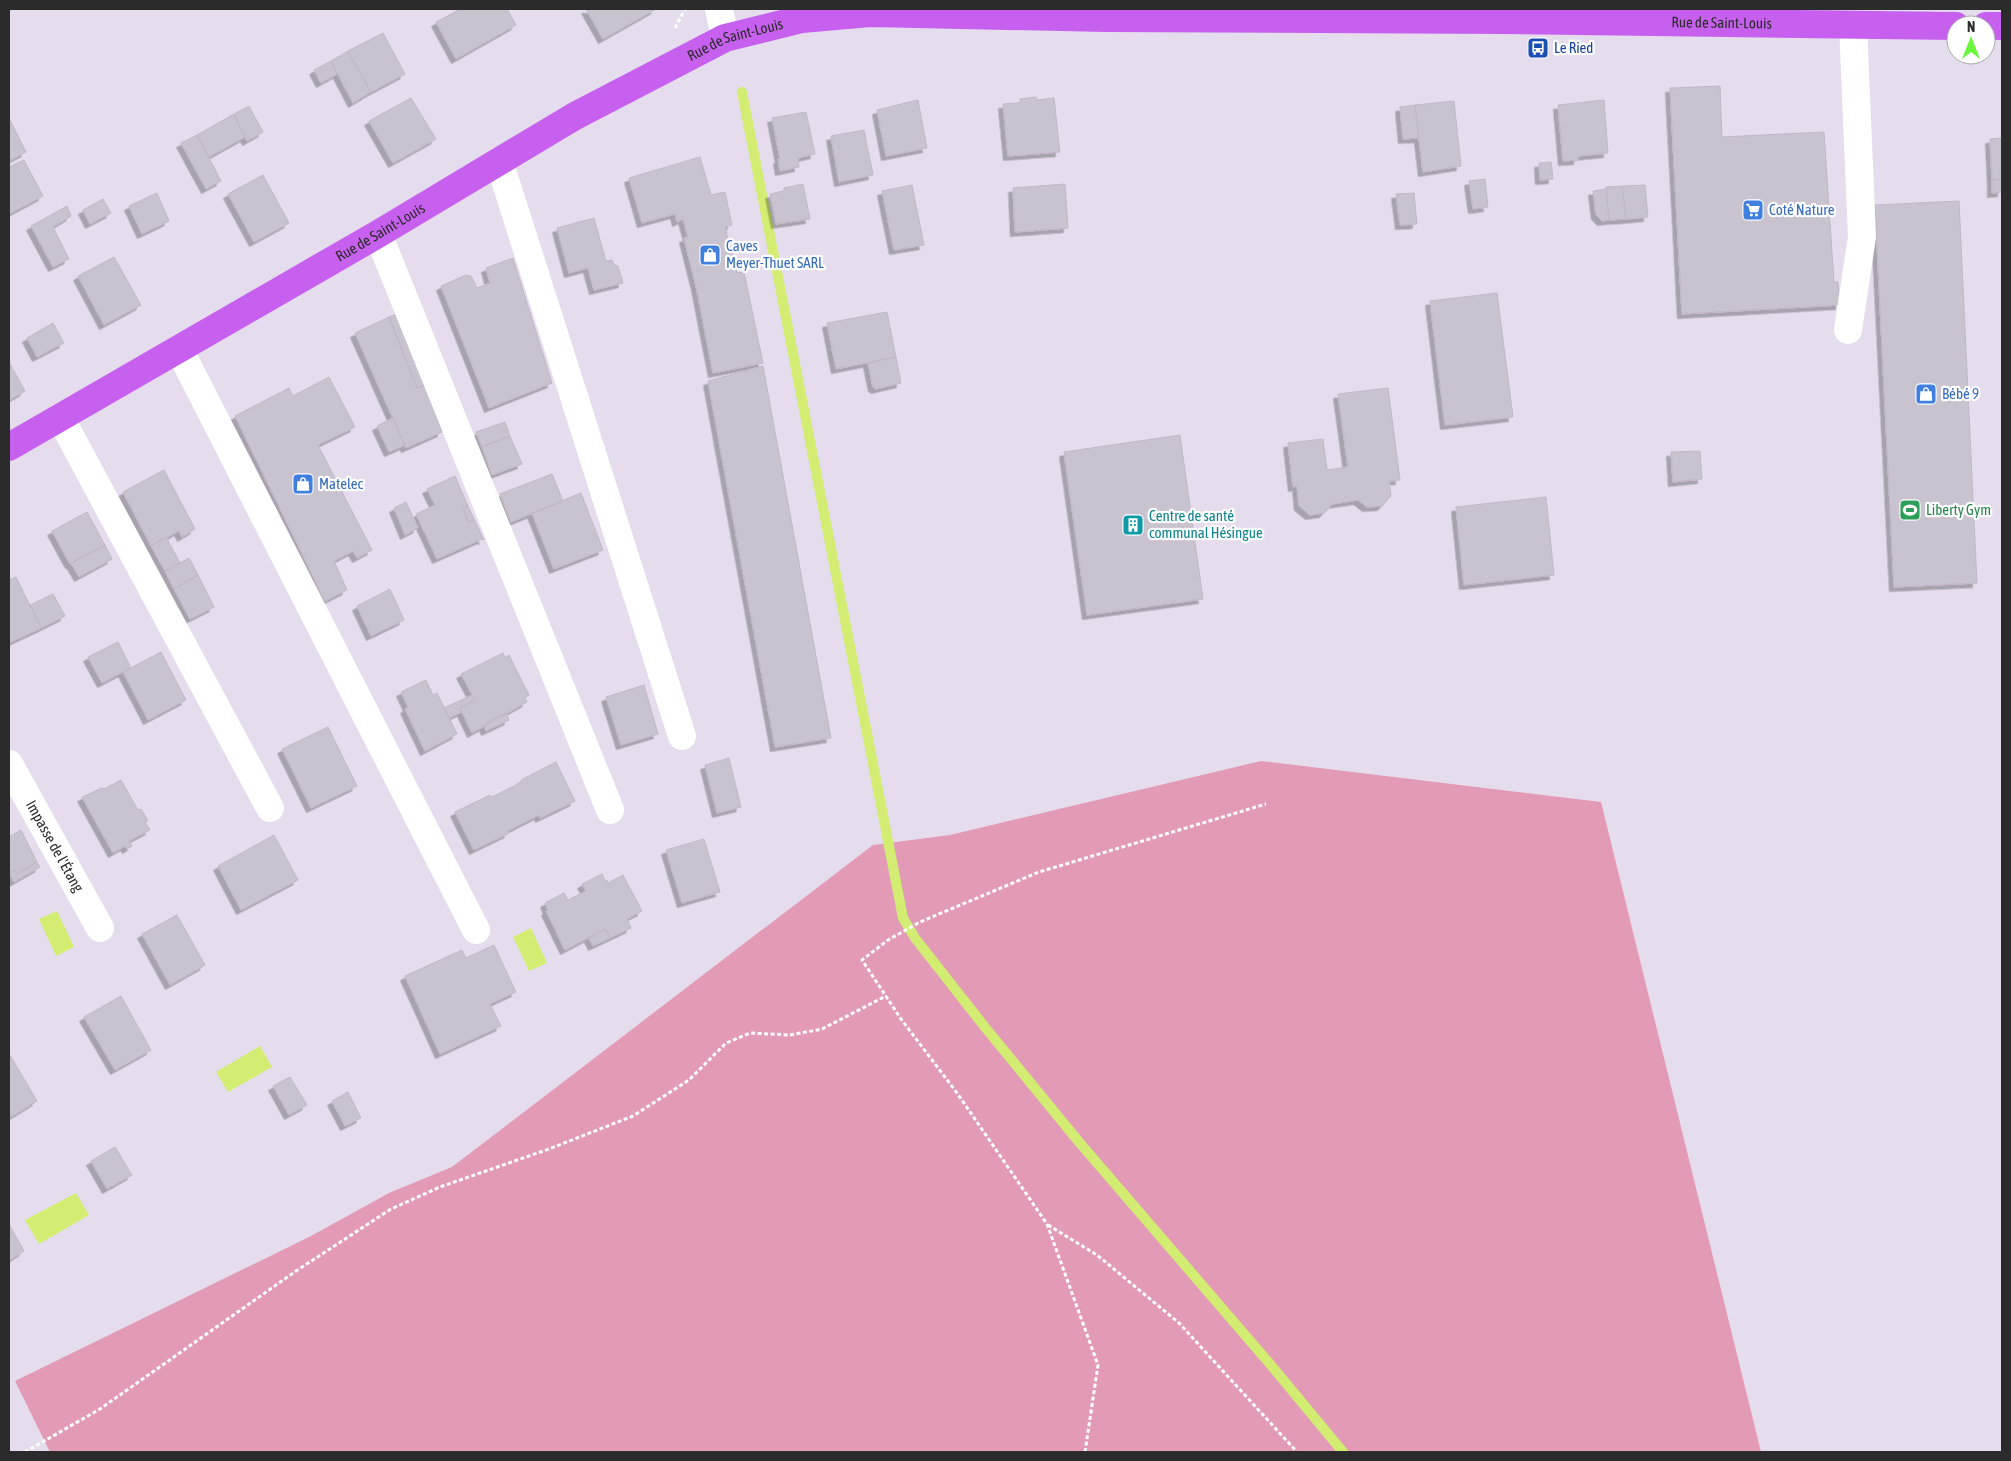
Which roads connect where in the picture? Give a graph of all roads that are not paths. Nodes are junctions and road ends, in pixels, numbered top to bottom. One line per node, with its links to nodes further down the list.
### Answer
1 (719, 9): 4 (street)
2 (1853, 25): 3 (main road, Rue de Saint-Louis); 4 (main road, Rue de Saint-Louis); 7 (street)
3 (1946, 26)
4 (725, 38): 5 (main road, Rue de Saint-Louis)
5 (499, 161): 6 (main road, Rue de Saint-Louis); 11 (street)
6 (378, 234): 8 (main road, Rue de Saint-Louis); 14 (street)
7 (1848, 330)
8 (179, 349): 9 (main road, Rue de Saint-Louis); 16 (street)
9 (60, 417): 10 (main road, Rue de Saint-Louis); 13 (street)
10 (9, 447)
11 (682, 736)
12 (9, 764): 15 (street, Impasse de l'Étang)
13 (270, 808)
14 (610, 810)
15 (100, 928)
16 (476, 930)

